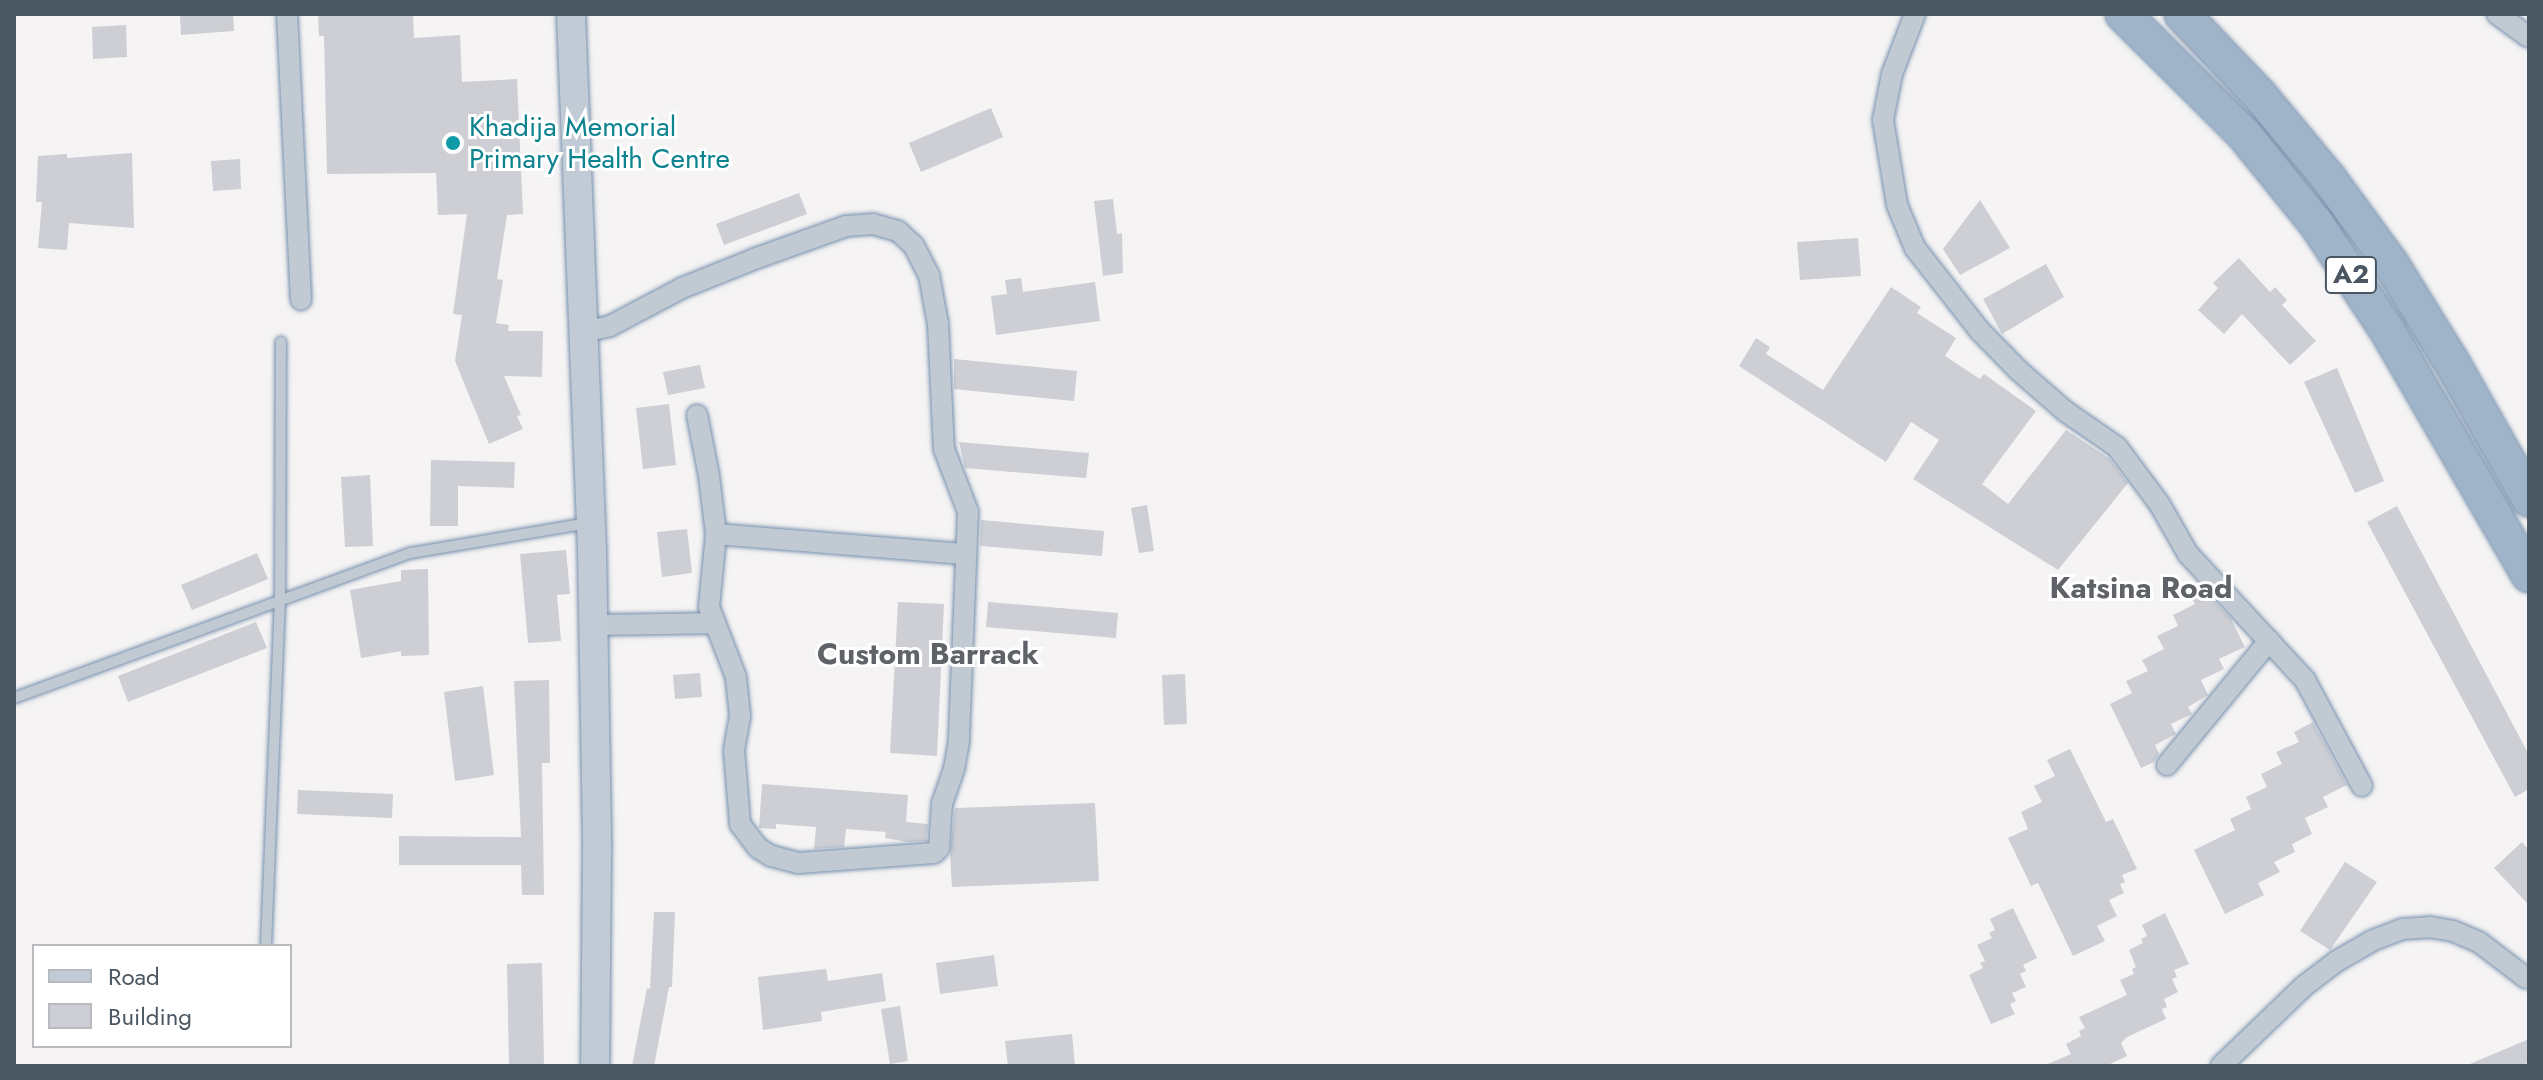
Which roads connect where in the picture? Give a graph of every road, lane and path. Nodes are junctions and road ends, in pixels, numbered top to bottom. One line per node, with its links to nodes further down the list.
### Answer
1 (287, 14): 8 (street)
2 (571, 14): 9 (main road)
3 (1915, 14): 20 (street)
4 (2123, 14): 16 (highway, A2)
5 (2182, 14): 12 (highway, A2)
6 (2497, 14): 7 (street)
7 (2529, 37)
8 (301, 300)
9 (584, 332): 13 (main road); 15 (street)
10 (281, 342): 17 (lane)
11 (697, 415): 14 (street)
12 (2529, 499)
13 (591, 523): 17 (lane); 19 (main road)
14 (716, 534): 15 (street); 18 (street)
15 (966, 554): 18 (street)
16 (2529, 575)
17 (280, 600): 21 (lane); 24 (lane)
18 (715, 623): 19 (street)
19 (592, 625): 26 (main road)
20 (2269, 641): 22 (street); 23 (street)
21 (14, 698)
22 (2167, 765)
23 (2362, 786)
24 (266, 944)
25 (2526, 978): 27 (street)
26 (595, 1066)
27 (2221, 1066)

